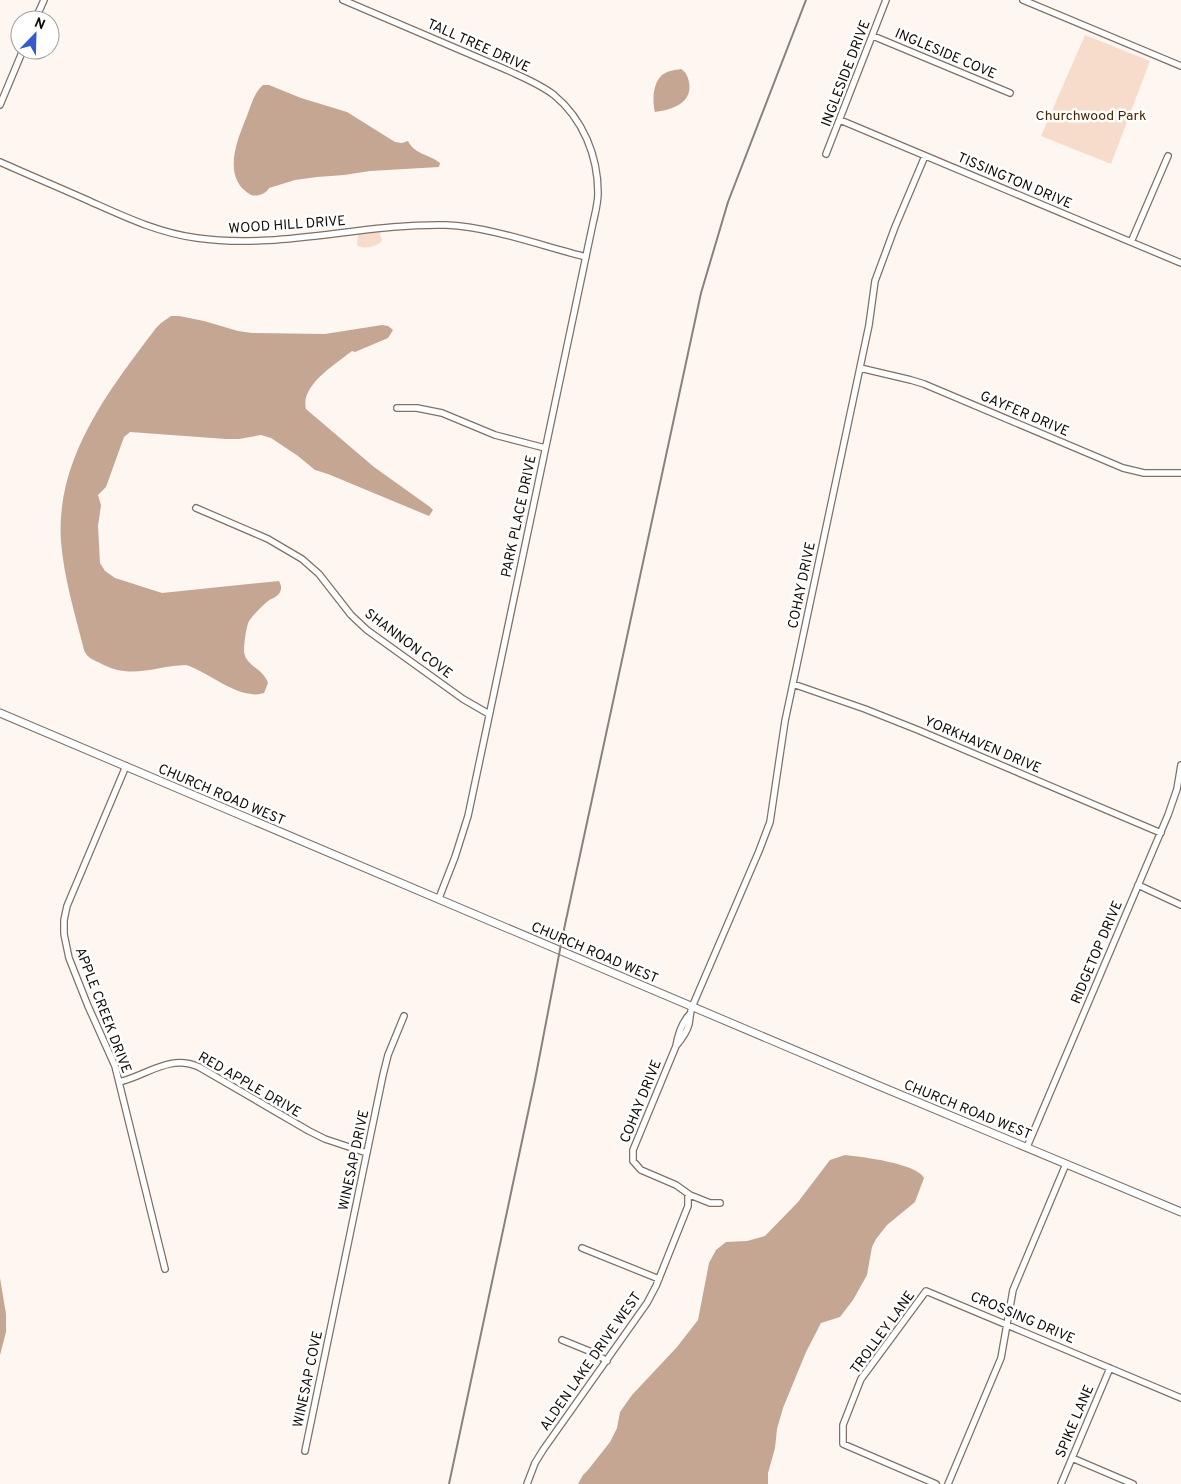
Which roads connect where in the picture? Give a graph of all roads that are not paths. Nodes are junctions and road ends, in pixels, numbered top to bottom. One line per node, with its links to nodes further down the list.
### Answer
1 (343, 0): 10 (street, TALL TREE DRIVE)
2 (886, 0): 4 (street, INGLESIDE DRIVE)
3 (1023, 0): 6 (street)
4 (873, 36): 7 (street, INGLESIDE COVE); 9 (street, INGLESIDE DRIVE)
5 (19, 60): 8 (street)
6 (1181, 66)
7 (1010, 93)
8 (0, 105)
9 (840, 120): 11 (street, INGLESIDE DRIVE); 12 (street, TISSINGTON DRIVE)
10 (586, 137): 16 (street, PARK PLACE DRIVE)
11 (826, 154)
12 (925, 156): 15 (street, TISSINGTON DRIVE); 18 (street, COHAY DRIVE)
13 (1168, 156): 15 (street)
14 (0, 162): 16 (street, WOOD HILL DRIVE)
15 (1131, 242): 17 (street, TISSINGTON DRIVE)
16 (586, 257): 20 (street, PARK PLACE DRIVE)
17 (1181, 263)
18 (860, 368): 21 (street, GAYFER DRIVE); 23 (street, COHAY DRIVE)
19 (397, 408): 20 (street)
20 (545, 448): 25 (street, PARK PLACE DRIVE)
21 (1181, 473)
22 (196, 508): 25 (street, SHANNON COVE)
23 (794, 684): 28 (street, YORKHAVEN DRIVE); 32 (street, COHAY DRIVE)
24 (0, 713): 27 (street, CHURCH ROAD WEST)
25 (489, 714): 30 (street, PARK PLACE DRIVE)
26 (1181, 765): 28 (street, RIDGETOP DRIVE)
27 (126, 766): 30 (street, CHURCH ROAD WEST); 34 (street, APPLE CREEK DRIVE)
28 (1161, 833): 29 (street, RIDGETOP DRIVE)
29 (1138, 885): 31 (street); 35 (street, RIDGETOP DRIVE)
30 (439, 898): 32 (street, CHURCH ROAD WEST)
31 (1181, 906)
32 (692, 1007): 35 (street, CHURCH ROAD WEST); 38 (street, COHAY DRIVE)
33 (404, 1016): 36 (street, WINESAP DRIVE)
34 (119, 1082): 36 (street, RED APPLE DRIVE); 42 (street, APPLE CREEK DRIVE)
35 (1027, 1147): 37 (street, CHURCH ROAD WEST)
36 (367, 1153): 45 (street, WINESAP DRIVE)
37 (1066, 1164): 40 (street, CHURCH ROAD WEST); 46 (street)
38 (688, 1194): 39 (street); 43 (street, ALDEN LAKE DRIVE WEST)
39 (720, 1203)
40 (1181, 1212)
41 (582, 1248): 43 (street)
42 (166, 1268)
43 (659, 1279): 48 (street, ALDEN LAKE DRIVE WEST)
44 (926, 1291): 46 (street, CROSSING DRIVE); 54 (street, TROLLEY LANE)
45 (334, 1312): 51 (street, WINESAP COVE)
46 (1007, 1324): 49 (street, CROSSING DRIVE); 55 (street)
47 (562, 1340): 48 (street)
48 (607, 1361): 53 (street, ALDEN LAKE DRIVE WEST)
49 (1110, 1368): 50 (street, CROSSING DRIVE); 52 (street, SPIKE LANE)
50 (1181, 1398)
51 (305, 1451)
52 (1072, 1458): 56 (street, SPIKE LANE); 57 (street)
53 (527, 1484)
54 (936, 1484)
55 (948, 1484)
56 (1061, 1484)
57 (1133, 1484)

